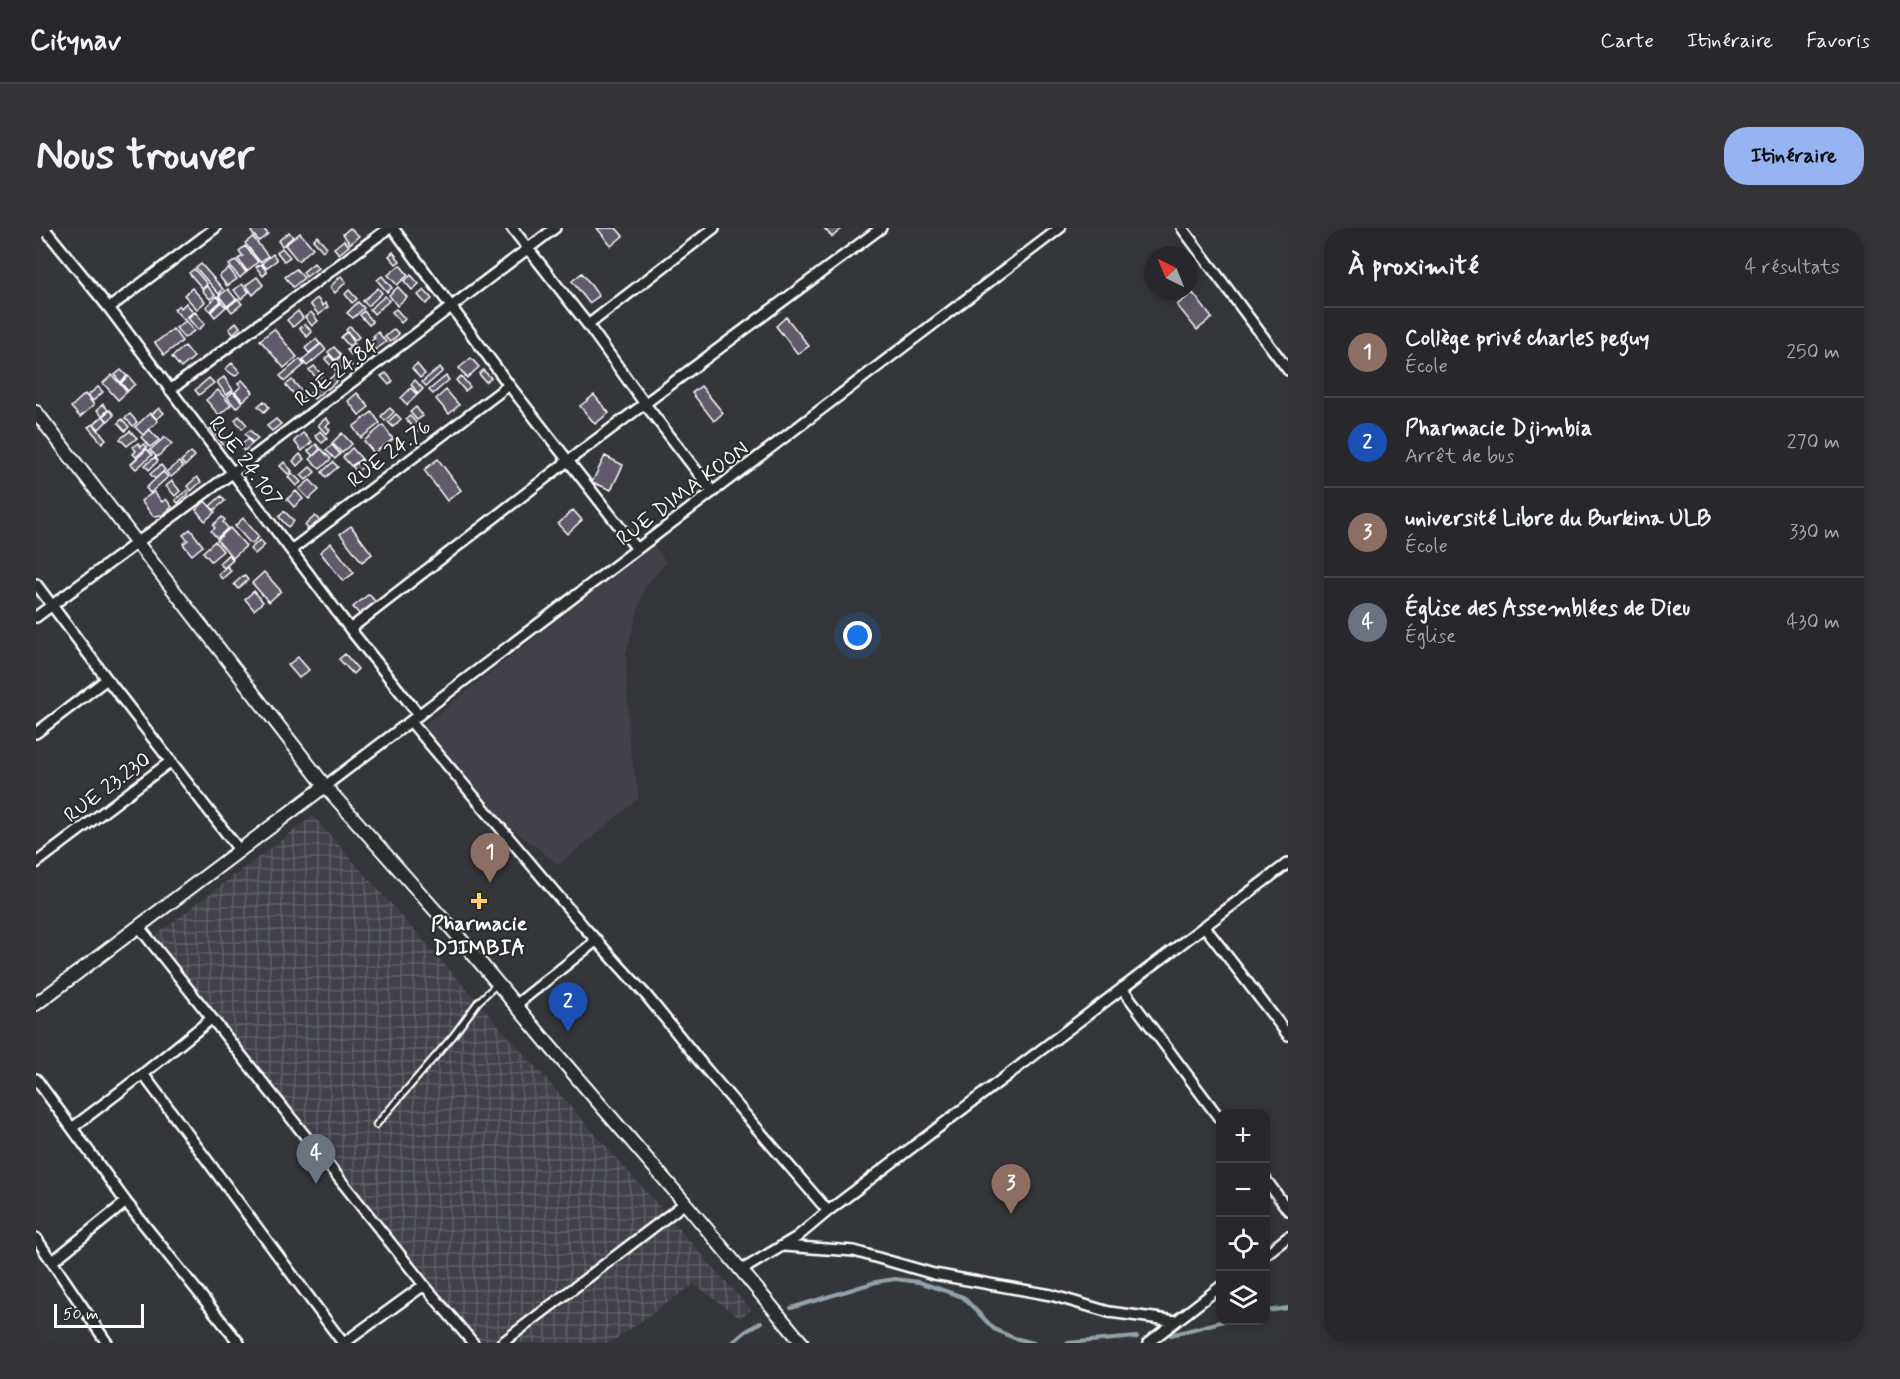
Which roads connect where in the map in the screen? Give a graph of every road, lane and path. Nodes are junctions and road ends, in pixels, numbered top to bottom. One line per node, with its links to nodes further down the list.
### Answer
1 (43, 228): 10 (street); 14 (street, RUE 24.107)
2 (215, 228): 14 (street)
3 (391, 228): 13 (street); 18 (street)
4 (512, 228): 12 (street)
5 (555, 228): 12 (street, RUE 24.84)
6 (714, 228): 15 (street)
7 (881, 228): 19 (street)
8 (1059, 228): 11 (street, RUE DIMA KOON)
9 (1182, 228): 16 (street)
10 (36, 232)
11 (1047, 232): 23 (street, RUE DIMA KOON)
12 (528, 249): 13 (street, RUE 24.84); 15 (street)
13 (452, 307): 17 (street); 22 (street, RUE 24.84)
14 (110, 308): 18 (street, RUE 24.107)
15 (588, 325): 19 (street)
16 (1288, 370)
17 (509, 385): 21 (street); 26 (street, RUE 24.76)
18 (170, 390): 22 (street, RUE 24.107)
19 (645, 404): 21 (street); 23 (street)
20 (36, 412): 24 (street)
21 (569, 460): 25 (street); 30 (street)
22 (232, 473): 24 (street, RUE 24.84); 26 (street, RUE 24.107)
23 (713, 492): 25 (street, RUE DIMA KOON)
24 (137, 543): 28 (street, RUE 24.84); 36 (street)
25 (637, 549): 32 (street, RUE DIMA KOON)
26 (291, 550): 30 (street, RUE 24.107)
27 (36, 584): 28 (street)
28 (53, 604): 29 (street, RUE 24.84); 31 (street)
29 (36, 617)
30 (350, 629): 32 (street, RUE 24.107)
31 (106, 679): 34 (street); 35 (street)
32 (419, 716): 33 (street, RUE DIMA KOON)
33 (411, 722): 36 (street, RUE DIMA KOON); 42 (street)
34 (36, 734)
35 (171, 761): 37 (street); 38 (street, RUE 23.230)
36 (325, 786): 37 (street); 43 (street)
37 (240, 851): 41 (street)
38 (36, 863)
39 (1288, 863): 40 (street)
40 (1204, 926): 44 (street); 48 (street)
41 (139, 927): 45 (street); 47 (street)
42 (597, 940): 46 (street); 57 (street)
43 (498, 983): 46 (street); 52 (lane)
44 (1122, 988): 51 (street); 57 (street)
45 (36, 1004)
46 (517, 1004): 56 (street)
47 (211, 1019): 49 (street); 65 (street)
48 (1288, 1035)
49 (143, 1074): 53 (street); 70 (street)
50 (36, 1079): 53 (street)
51 (1216, 1112)
52 (376, 1125)
53 (72, 1128): 55 (street)
54 (1270, 1185): 58 (street)
55 (126, 1202): 63 (street); 69 (street)
56 (685, 1203): 64 (street); 72 (street)
57 (828, 1210): 61 (street)
58 (1288, 1210)
59 (1288, 1237): 62 (street)
60 (36, 1238): 63 (street)
61 (784, 1246): 64 (street); 67 (street)
62 (1270, 1251)
63 (53, 1262): 68 (street)
64 (742, 1270): 73 (street)
65 (424, 1285): 70 (street); 71 (street)
66 (1216, 1291): 67 (street)
67 (1176, 1321): 74 (street)
68 (107, 1343)
69 (239, 1343)
70 (344, 1343)
71 (473, 1343)
72 (502, 1343)
73 (802, 1343)
74 (1148, 1343)

